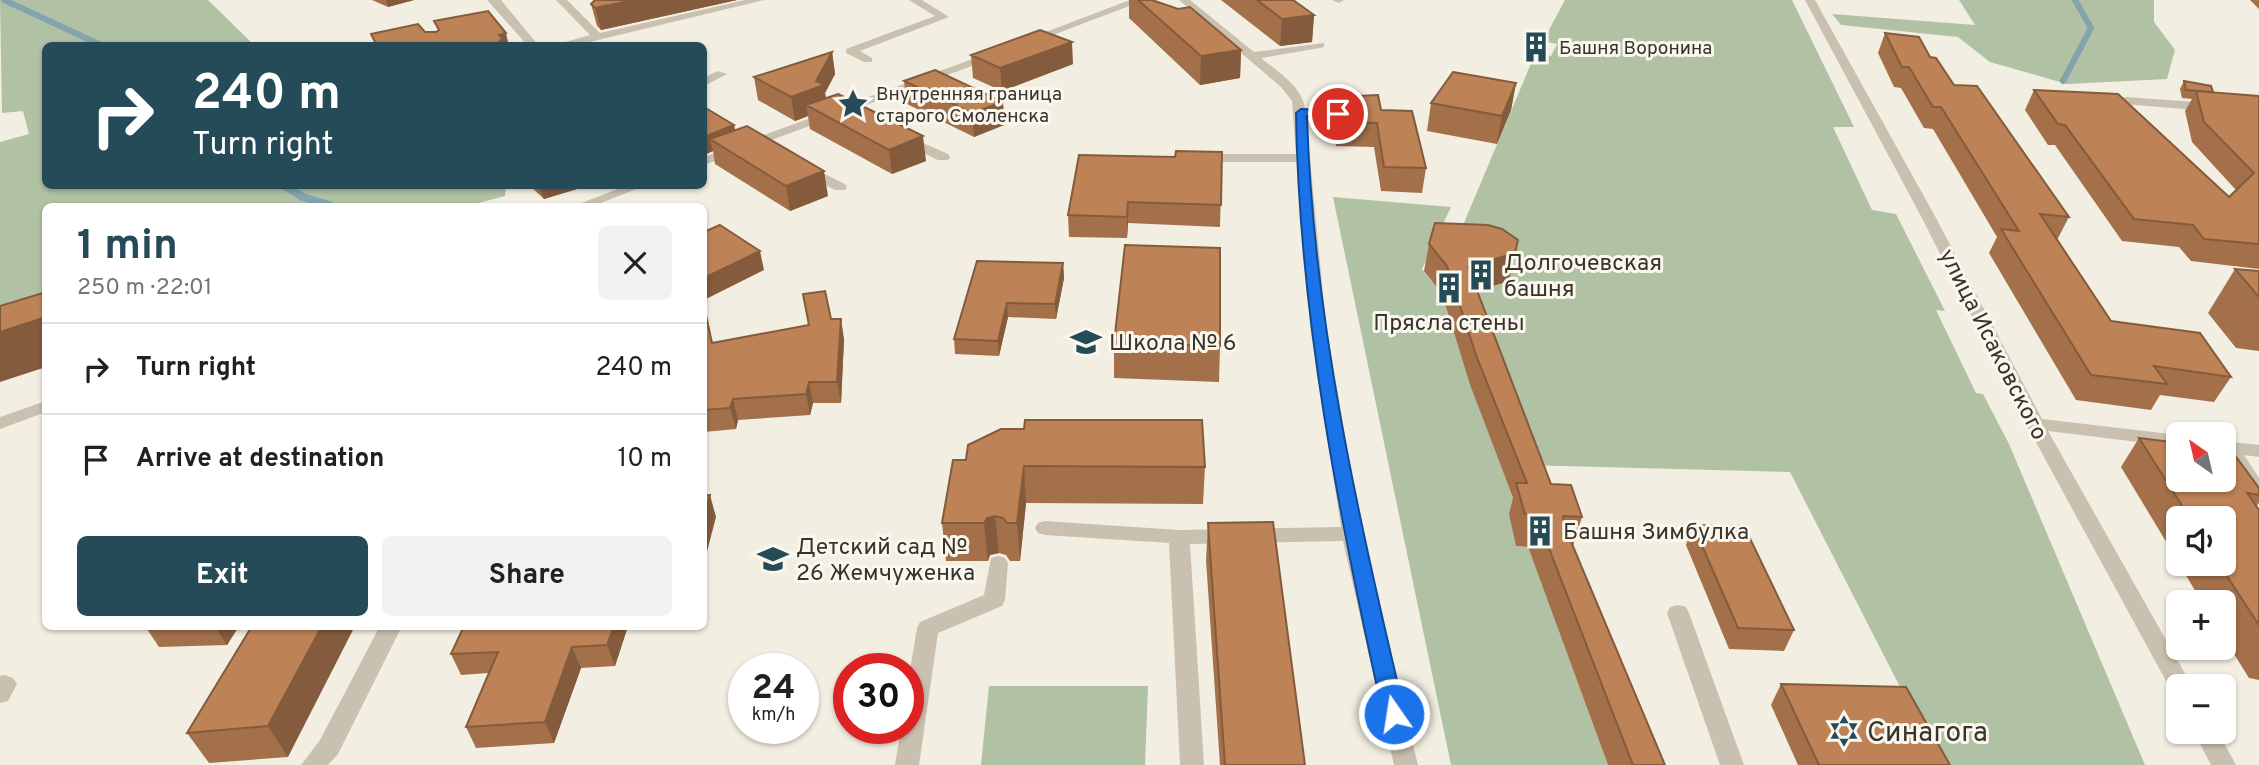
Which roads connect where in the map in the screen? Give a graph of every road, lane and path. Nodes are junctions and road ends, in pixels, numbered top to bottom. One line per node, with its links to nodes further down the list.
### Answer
1 (492, 0): 9 (street)
2 (561, 0): 8 (street)
3 (759, 0): 8 (street)
4 (914, 0): 15 (street)
5 (1140, 0): 12 (street)
6 (1186, 0): 14 (street)
7 (1810, 0): 40 (street, улица Исаковского)
8 (597, 36): 10 (street)
9 (531, 42)
10 (572, 42)
11 (1320, 45): 14 (street)
12 (1014, 47)
13 (1001, 51): 17 (street)
14 (1252, 56): 23 (street)
15 (868, 60)
16 (721, 74): 18 (street)
17 (925, 79): 19 (street); 28 (street)
18 (707, 81)
19 (950, 90)
20 (2126, 101): 22 (street)
21 (974, 102): 25 (street)
22 (2219, 107)
23 (1301, 113): 24 (street); 32 (street)
24 (1357, 114)
25 (1010, 120)
26 (892, 133): 30 (street)
27 (740, 134): 28 (street)
28 (755, 142): 29 (street); 33 (street)
29 (768, 148)
30 (943, 157)
31 (1188, 158): 32 (street)
32 (1302, 158): 47 (street)
33 (707, 160)
34 (792, 161): 35 (street)
35 (840, 187)
36 (629, 189): 37 (street)
37 (589, 203)
38 (42, 407): 39 (street)
39 (0, 423)
40 (2035, 424): 41 (street); 52 (street, улица Исаковского)
41 (2166, 439)
42 (2236, 448): 43 (street)
43 (2259, 451)
44 (2236, 460): 45 (street)
45 (2259, 493)
46 (1045, 528): 48 (street)
47 (1352, 534): 48 (street); 57 (street)
48 (1179, 537): 56 (street)
49 (998, 563): 55 (street)
50 (1678, 613): 58 (street)
51 (389, 630): 54 (street)
52 (2173, 674)
53 (2213, 744): 59 (street)
54 (313, 765)
55 (907, 765)
56 (1192, 765)
57 (1406, 765)
58 (1732, 765)
59 (2224, 765)

